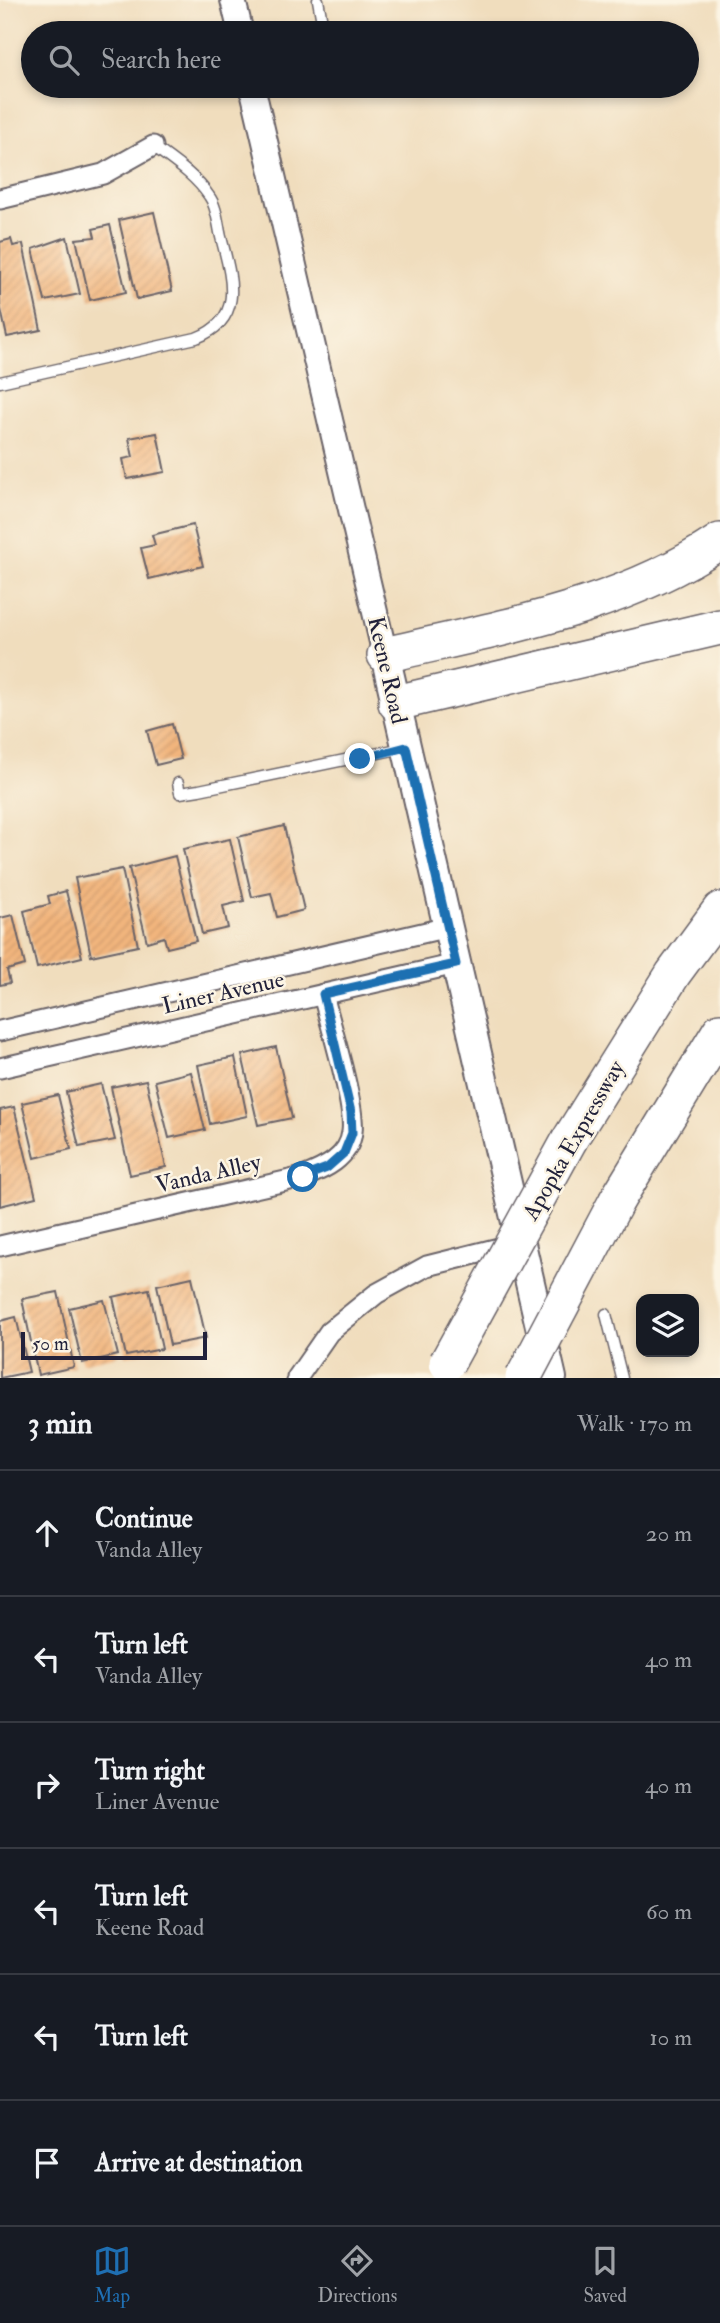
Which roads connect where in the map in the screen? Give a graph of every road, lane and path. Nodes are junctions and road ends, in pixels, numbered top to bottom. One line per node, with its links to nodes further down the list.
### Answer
1 (233, 0): 3 (street)
2 (318, 0): 4 (lane)
3 (238, 21)
4 (322, 21)
5 (255, 98): 11 (street, Keene Road)
6 (153, 145): 7 (street); 8 (lane)
7 (0, 199)
8 (0, 382)
9 (720, 541): 11 (highway)
10 (720, 627): 12 (highway)
11 (385, 655): 12 (main road, Keene Road)
12 (396, 703): 13 (main road, Keene Road)
13 (406, 747): 14 (lane); 16 (main road, Keene Road)
14 (178, 783)
15 (720, 910): 25 (highway, Apopka Expressway, bridge)
16 (448, 927): 17 (main road, Keene Road); 19 (street, Liner Avenue)
17 (456, 964): 18 (street, Liner Avenue); 22 (main road, Keene Road)
18 (323, 994): 21 (street, Liner Avenue); 23 (street, Vanda Alley)
19 (0, 1031)
20 (720, 1031): 27 (highway, bridge)
21 (0, 1068)
22 (521, 1242): 26 (street); 28 (main road, Keene Road)
23 (0, 1246)
24 (606, 1314): 29 (lane)
25 (444, 1371)
26 (297, 1378)
27 (523, 1378)
28 (552, 1378)
29 (622, 1378)

